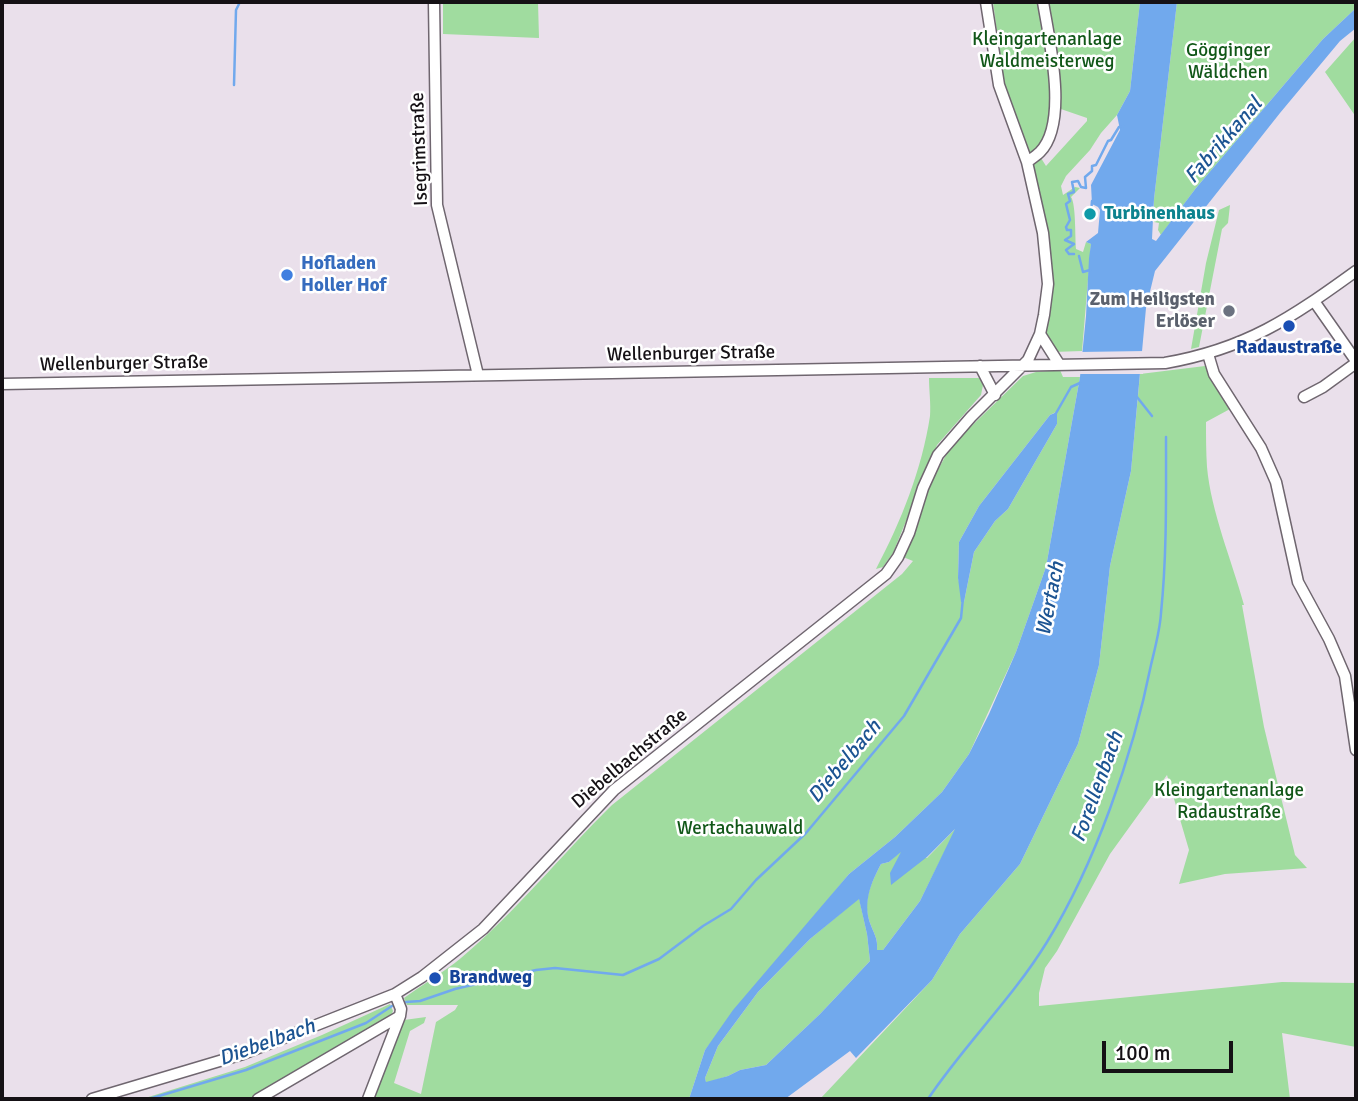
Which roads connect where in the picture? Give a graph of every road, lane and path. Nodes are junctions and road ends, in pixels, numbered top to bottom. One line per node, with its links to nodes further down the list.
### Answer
1 (434, 2): 13 (street, Isegrimstraße)
2 (986, 2): 4 (street, Diebelbachstraße)
3 (1043, 2): 4 (street)
4 (1027, 162): 7 (street, Diebelbachstraße)
5 (1356, 271): 6 (street, Wellenburger Straße)
6 (1314, 301): 8 (street, Wellenburger Straße); 9 (street)
7 (1040, 334): 10 (street); 11 (street, Diebelbachstraße)
8 (1208, 354): 10 (street, Wellenburger Straße); 17 (street)
9 (1356, 362): 16 (street)
10 (1059, 364): 11 (street, Wellenburger Straße)
11 (1023, 365): 12 (street, Wellenburger Straße); 15 (street, Diebelbachstraße)
12 (980, 366): 13 (street, Wellenburger Straße); 15 (street)
13 (478, 375): 14 (street, Wellenburger Straße)
14 (2, 384)
15 (995, 395): 18 (street, Diebelbachstraße)
16 (1304, 397)
17 (1356, 750)
18 (395, 993): 19 (street); 20 (street, Diebelbachstraße)
19 (400, 1016): 21 (street); 22 (street)
20 (92, 1099)
21 (258, 1099)
22 (368, 1099)

